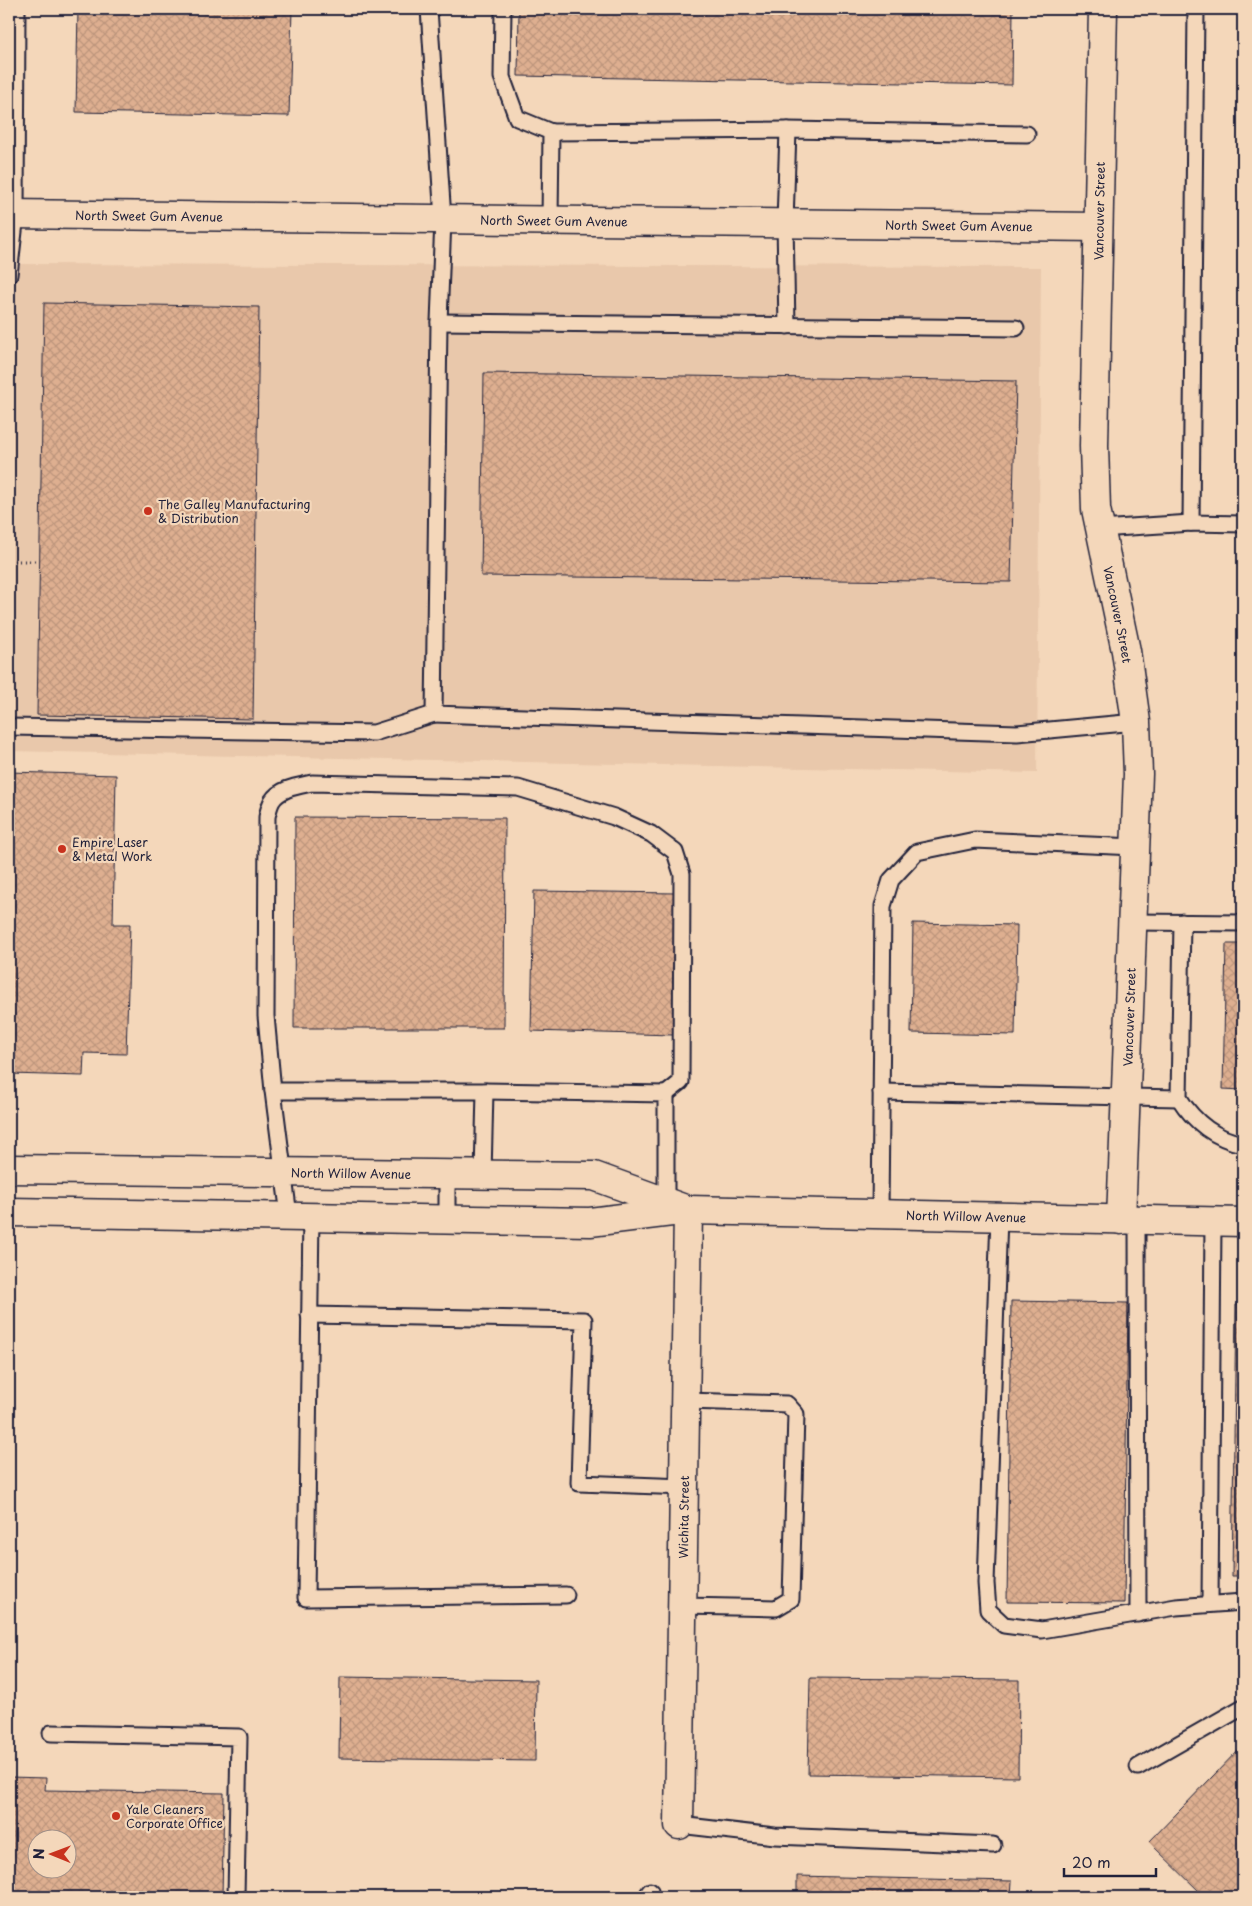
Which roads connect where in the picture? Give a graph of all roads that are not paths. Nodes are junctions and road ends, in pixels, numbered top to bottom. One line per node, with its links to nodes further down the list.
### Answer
1 (17, 9): 9 (lane)
2 (429, 9): 10 (lane)
3 (504, 9): 7 (lane)
4 (1103, 9): 13 (street, Vancouver Street)
5 (1196, 9): 18 (lane)
6 (788, 130): 7 (lane); 8 (lane); 12 (lane)
7 (551, 132): 11 (lane)
8 (1027, 134)
9 (12, 214): 10 (street, North Sweet Gum Avenue); 14 (lane)
10 (443, 219): 11 (street, North Sweet Gum Avenue); 15 (lane)
11 (550, 221): 12 (street, North Sweet Gum Avenue)
12 (786, 223): 13 (street, North Sweet Gum Avenue); 16 (lane)
13 (1098, 227): 20 (street, Vancouver Street)
14 (9, 275)
15 (439, 322): 16 (lane); 21 (lane)
16 (787, 326): 17 (lane)
17 (1016, 328)
18 (1191, 523): 19 (lane); 20 (lane)
19 (1243, 524)
20 (1100, 529): 22 (street, Vancouver Street)
21 (434, 714): 22 (lane); 23 (lane)
22 (1136, 722): 24 (street, Vancouver Street)
23 (9, 727)
24 (1136, 847): 25 (street, Vancouver Street); 30 (lane)
25 (1133, 922): 26 (lane); 32 (street, Vancouver Street)
26 (1182, 922): 27 (lane); 33 (lane)
27 (1243, 923)
28 (274, 1091): 29 (lane); 31 (lane); 36 (lane)
29 (485, 1091): 31 (lane); 38 (lane)
30 (881, 1092): 32 (lane); 41 (lane)
31 (666, 1094): 39 (lane)
32 (1126, 1097): 33 (lane); 45 (street, Vancouver Street)
33 (1179, 1098): 34 (lane)
34 (1243, 1144)
35 (9, 1169): 36 (street, North Willow Avenue)
36 (284, 1173): 37 (street, North Willow Avenue); 42 (lane)
37 (446, 1175): 38 (street, North Willow Avenue); 44 (lane)
38 (483, 1175): 39 (street, North Willow Avenue)
39 (673, 1208): 41 (street, North Willow Avenue); 44 (street, North Willow Avenue); 49 (street, Wichita Street)
40 (9, 1212): 42 (street, North Willow Avenue)
41 (880, 1214): 43 (street, North Willow Avenue)
42 (300, 1216): 44 (street, North Willow Avenue); 48 (lane)
43 (999, 1217): 45 (street, North Willow Avenue); 55 (lane)
44 (447, 1219)
45 (1129, 1220): 46 (street, North Willow Avenue); 55 (lane)
46 (1213, 1222): 47 (street, North Willow Avenue); 53 (lane)
47 (1243, 1222)
48 (309, 1315): 50 (lane); 51 (lane)
49 (686, 1401): 50 (street, Wichita Street); 54 (lane)
50 (685, 1486): 54 (street, Wichita Street)
51 (566, 1595)
52 (1243, 1602): 53 (lane)
53 (1210, 1604): 55 (lane)
54 (683, 1606): 59 (street, Wichita Street)
55 (1138, 1614)
56 (1243, 1707): 58 (lane)
57 (51, 1733): 61 (lane)
58 (1138, 1767)
59 (679, 1825): 60 (lane)
60 (993, 1844)
61 (236, 1897)

